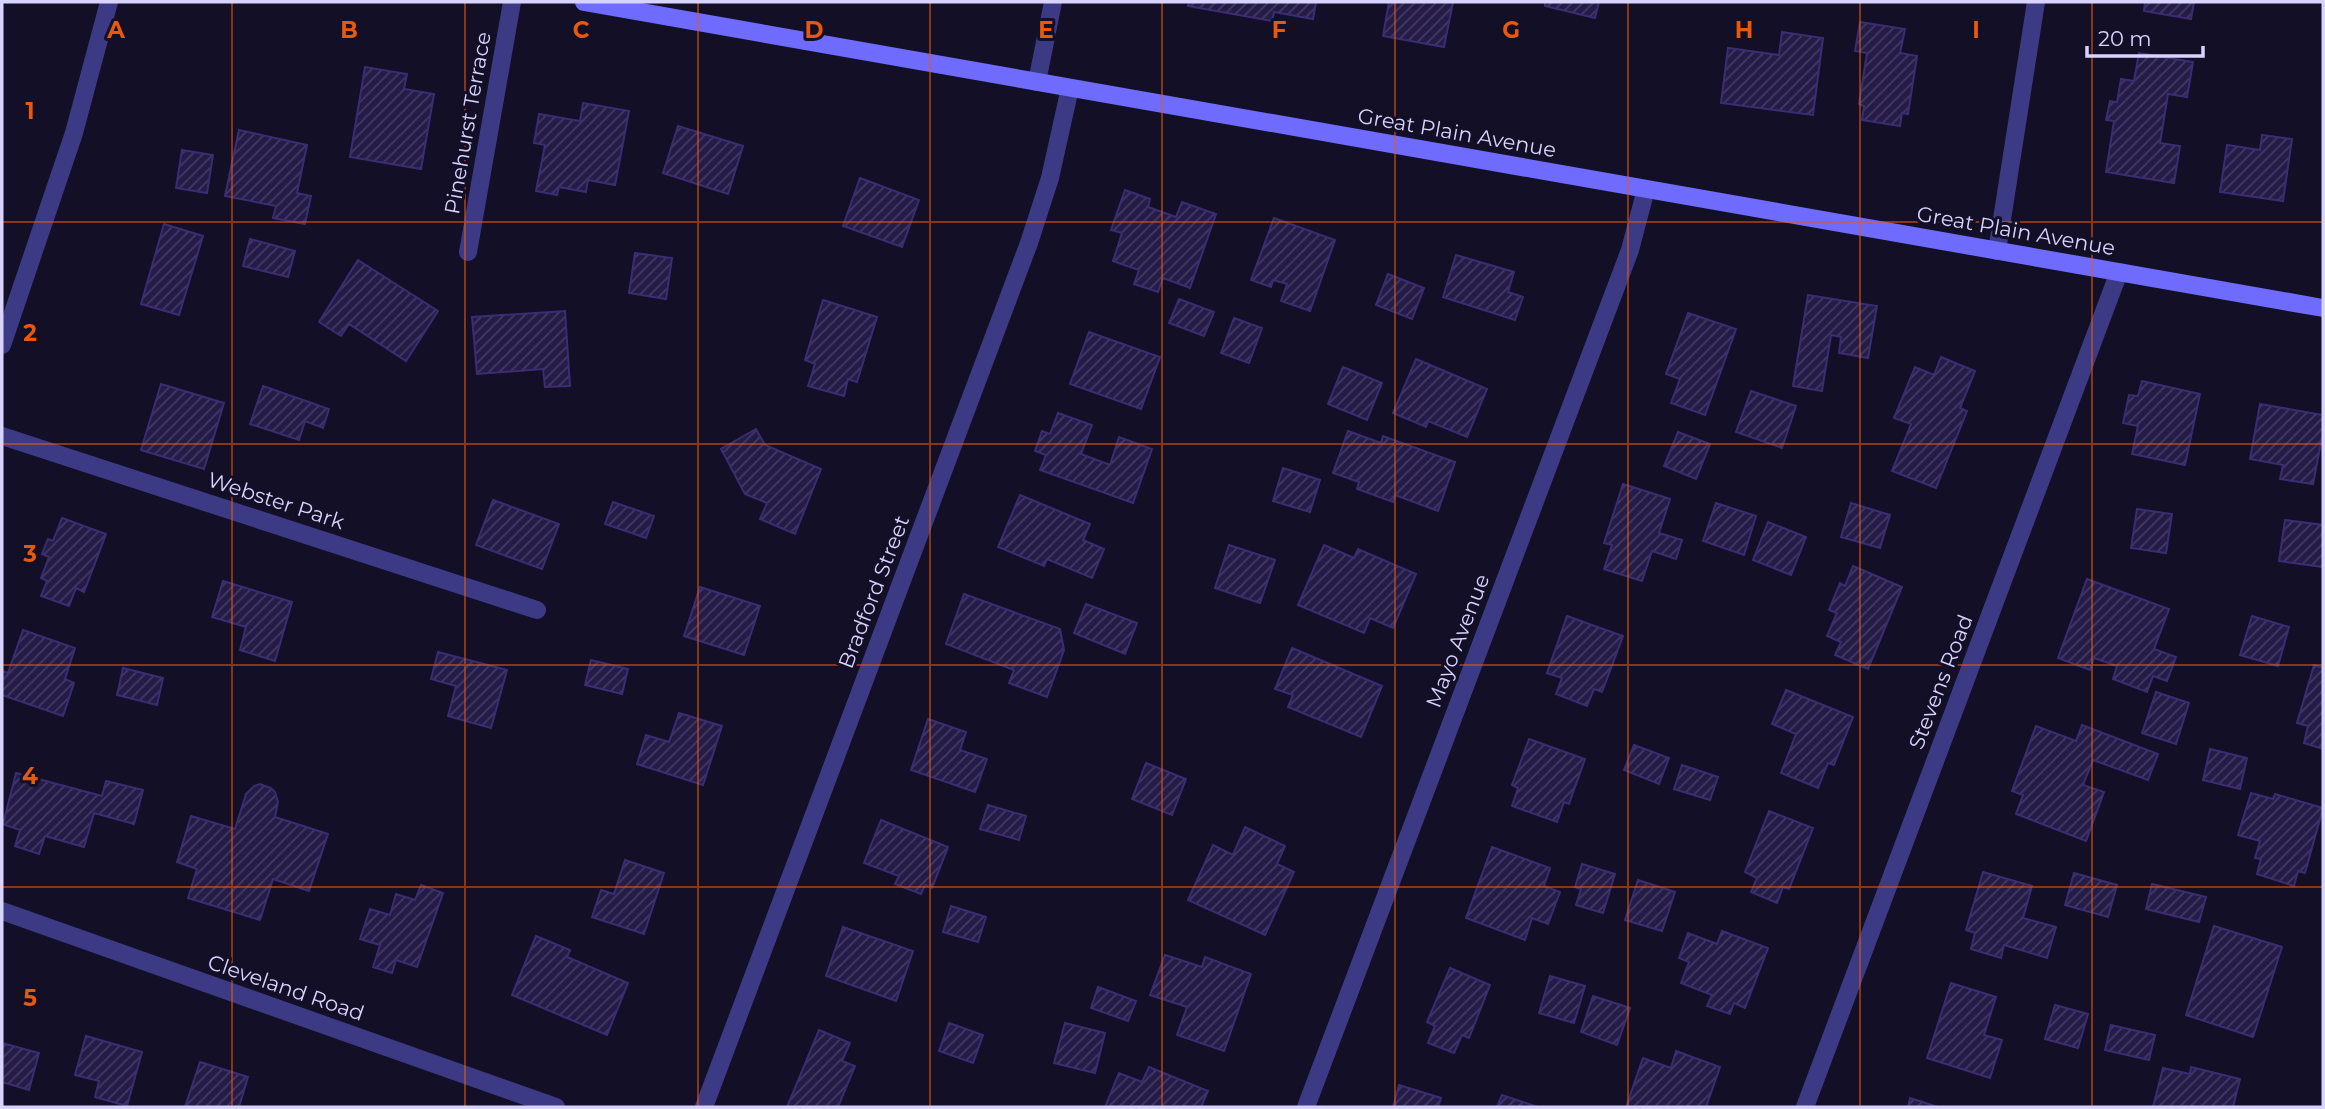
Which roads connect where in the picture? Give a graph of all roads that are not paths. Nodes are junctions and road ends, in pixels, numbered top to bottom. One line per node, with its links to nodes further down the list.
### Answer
1 (109, 2): 13 (street)
2 (512, 2): 10 (street, Pinehurst Terrace)
3 (584, 2): 6 (main road, Great Plain Avenue)
4 (1053, 2): 6 (street)
5 (2036, 2): 9 (street)
6 (1037, 82): 7 (main road, Great Plain Avenue)
7 (1070, 88): 8 (main road, Great Plain Avenue); 18 (street, Bradford Street)
8 (1646, 189): 9 (main road, Great Plain Avenue); 19 (street, Mayo Avenue)
9 (1997, 251): 11 (main road, Great Plain Avenue)
10 (468, 252)
11 (2119, 272): 12 (main road, Great Plain Avenue); 20 (street, Stevens Road)
12 (2323, 308)
13 (2, 345)
14 (2, 436): 15 (street, Webster Park)
15 (537, 610)
16 (2, 911): 17 (street, Cleveland Road)
17 (556, 1107)
18 (704, 1107)
19 (1306, 1107)
20 (1805, 1107)

